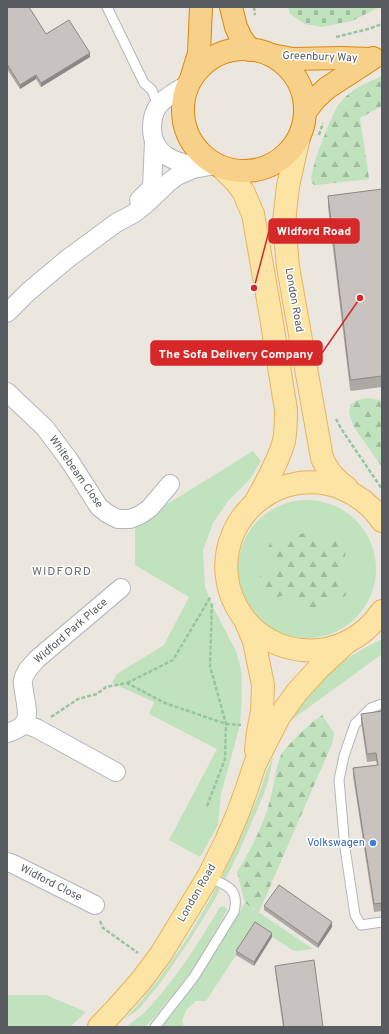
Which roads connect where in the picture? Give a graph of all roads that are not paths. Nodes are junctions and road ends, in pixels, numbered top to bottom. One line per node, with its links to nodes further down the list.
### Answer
1 (107, 7): 7 (lane)
2 (201, 7): 6 (highway)
3 (231, 7): 4 (highway)
4 (260, 52): 5 (highway, Greenbury Way); 6 (highway); 8 (highway)
5 (376, 57): 8 (highway, Greenbury Way)
6 (190, 82): 7 (street); 11 (highway)
7 (158, 106): 10 (street)
8 (314, 116): 9 (highway)
9 (308, 140): 11 (highway); 16 (main road, London Road)
10 (154, 141): 11 (street); 12 (street)
11 (213, 166): 12 (street); 17 (main road)
12 (116, 223): 13 (street)
13 (7, 313)
14 (7, 392): 15 (street, Whitebeam Close)
15 (170, 484)
16 (357, 496): 17 (main road); 18 (main road)
17 (256, 502): 21 (main road)
18 (382, 521)
19 (121, 588): 25 (street, Widford Park Place)
20 (382, 611): 23 (main road, London Road)
21 (245, 620): 23 (main road); 27 (main road, London Road)
22 (382, 627): 23 (main road)
23 (352, 639): 27 (main road, London Road)
24 (382, 704): 32 (lane)
25 (30, 726): 26 (street); 28 (street)
26 (7, 733)
27 (255, 764): 30 (main road, London Road)
28 (116, 772)
29 (7, 862): 31 (street, Widford Close)
30 (208, 877): 33 (main road, London Road); 34 (lane)
31 (94, 905)
32 (382, 922)
33 (99, 1027)
34 (155, 1027)

